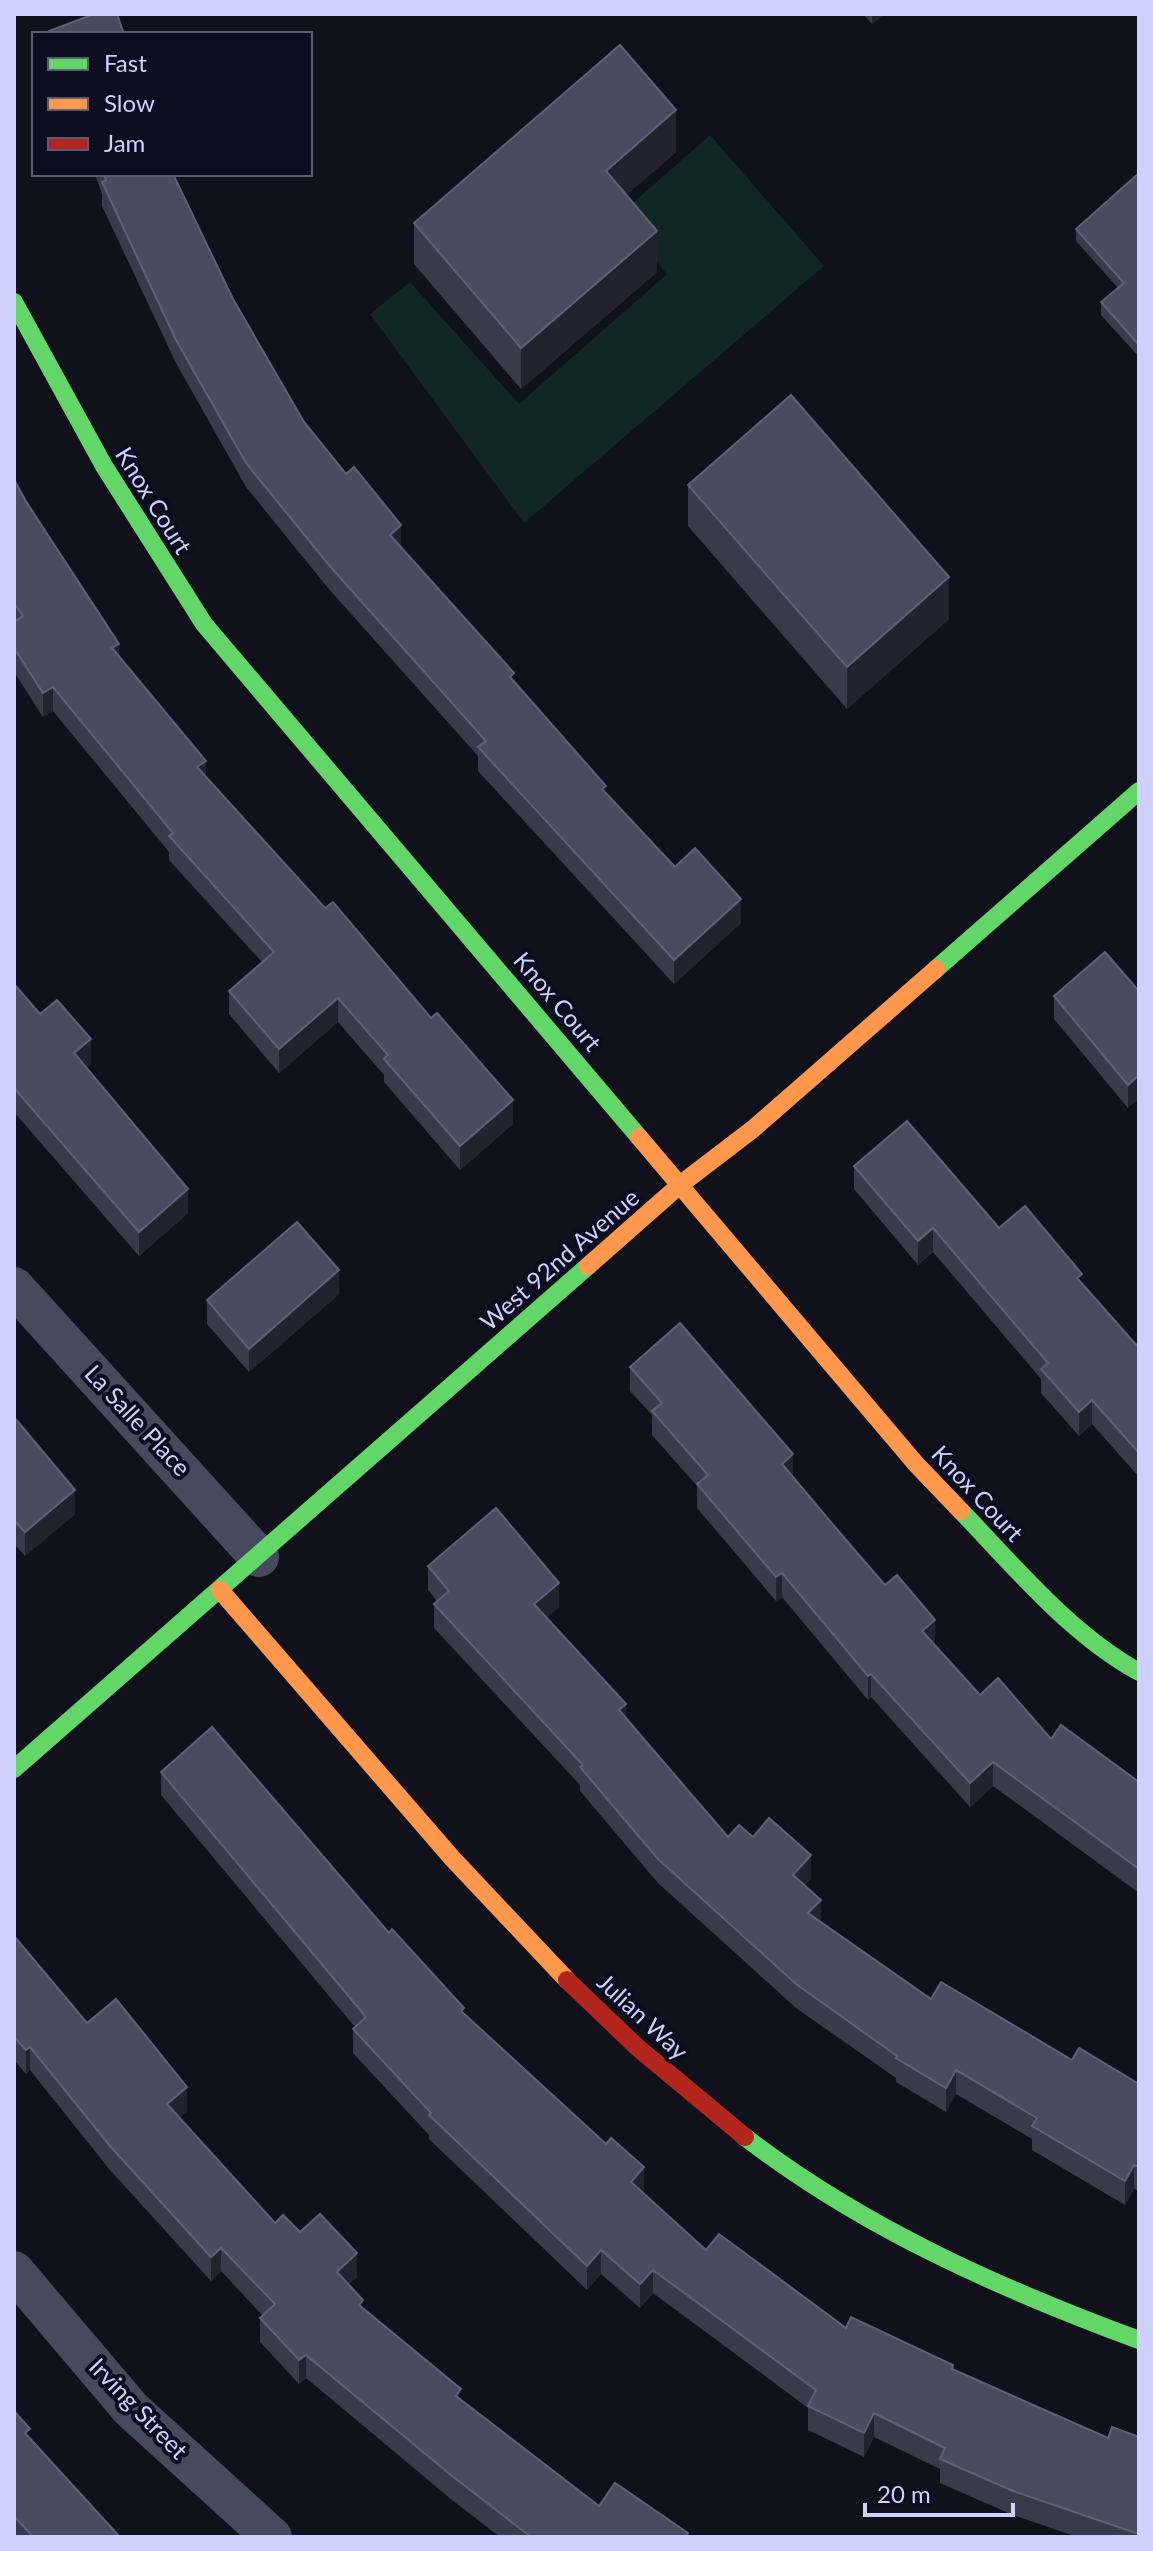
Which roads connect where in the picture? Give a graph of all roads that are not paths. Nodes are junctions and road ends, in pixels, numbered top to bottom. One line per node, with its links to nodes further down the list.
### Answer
1 (14, 302): 3 (street, Knox Court)
2 (1139, 791): 3 (street, West 92nd Avenue)
3 (681, 1184): 5 (street, West 92nd Avenue); 7 (street, Knox Court)
4 (14, 1287): 5 (street, La Salle Place)
5 (259, 1557): 6 (street, West 92nd Avenue)
6 (220, 1590): 8 (street, West 92nd Avenue); 10 (street, Julian Way)
7 (1139, 1672)
8 (14, 1769)
9 (14, 2271): 11 (street, Irving Street)
10 (1139, 2340)
11 (272, 2537)

